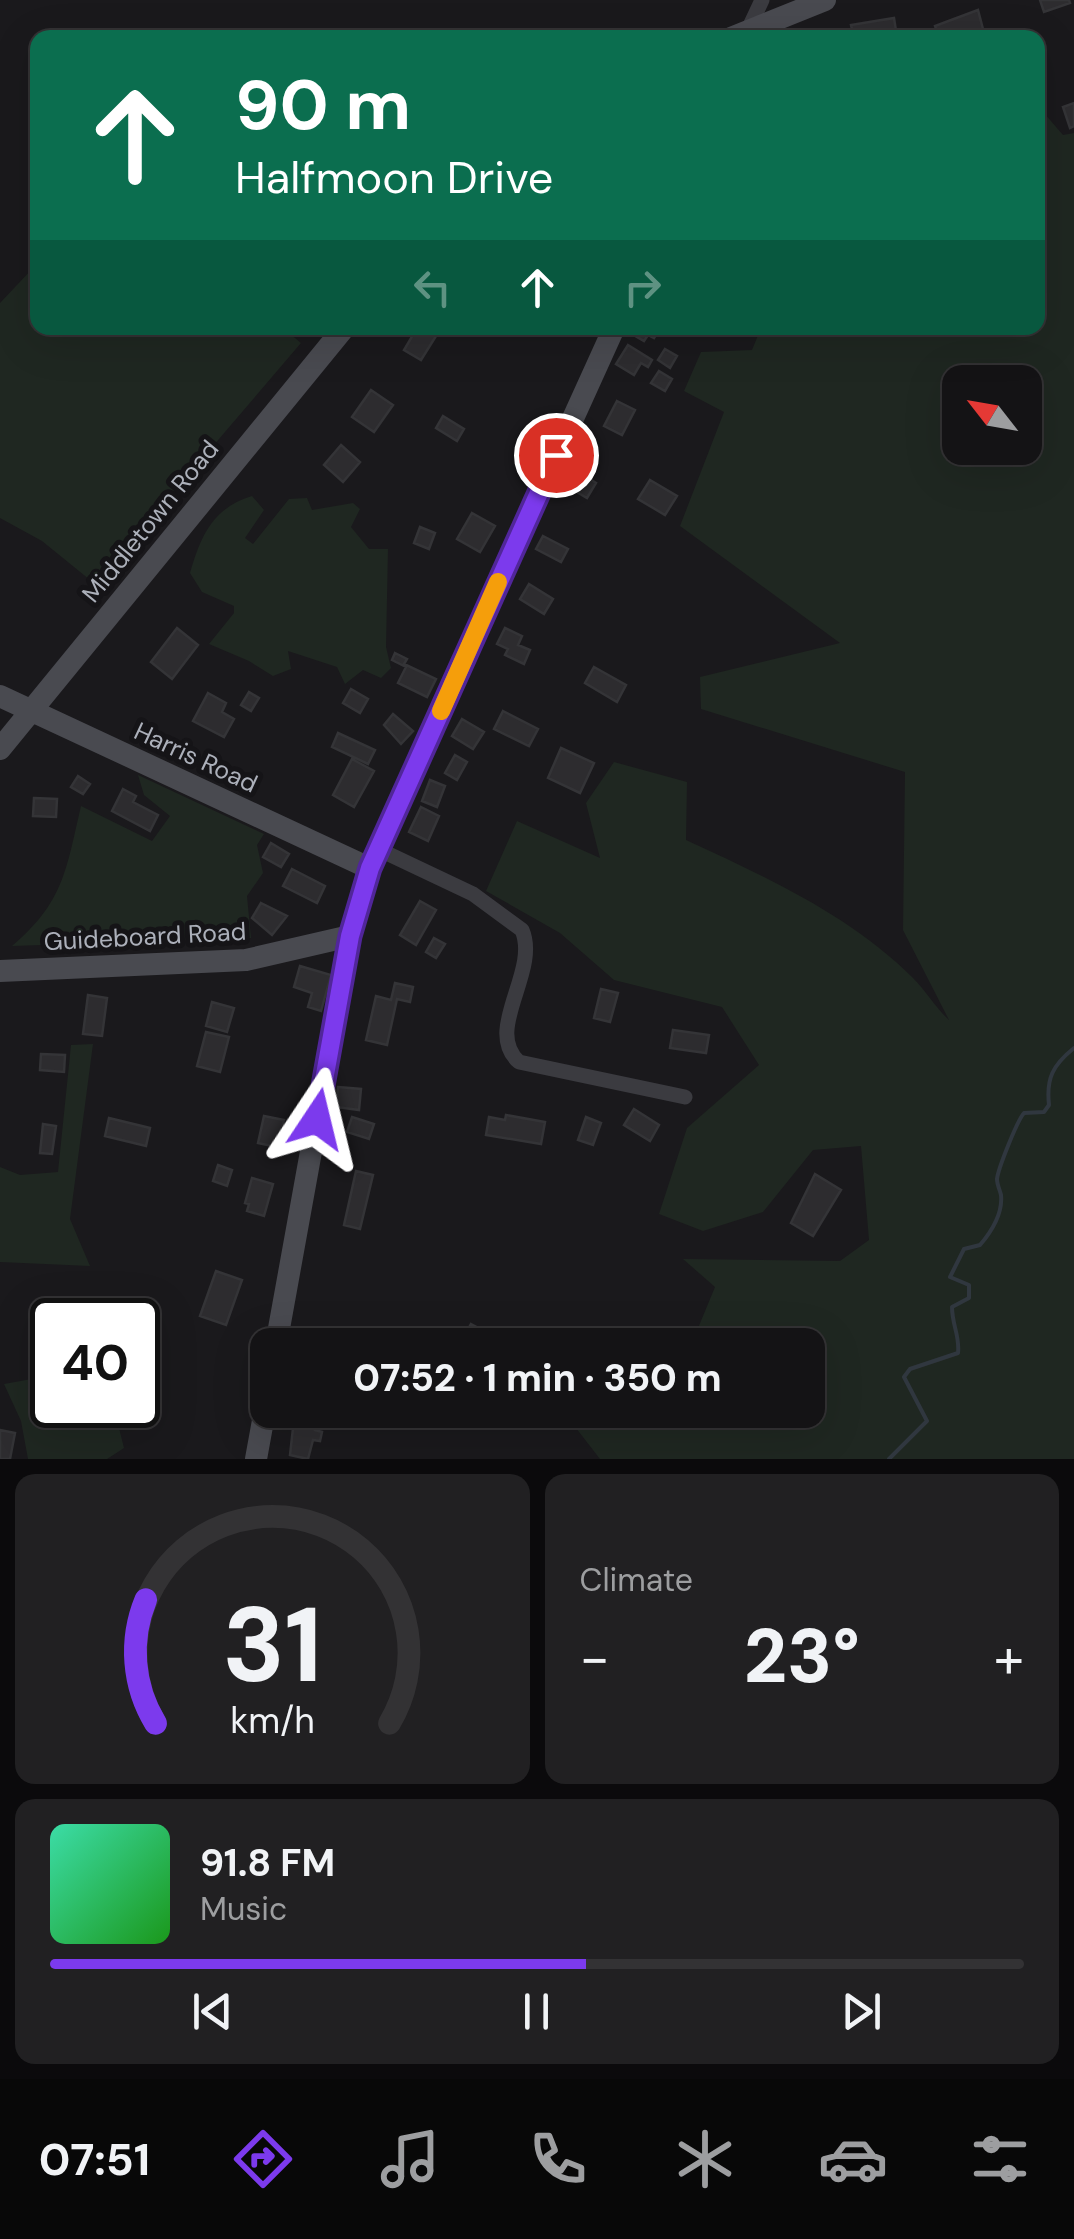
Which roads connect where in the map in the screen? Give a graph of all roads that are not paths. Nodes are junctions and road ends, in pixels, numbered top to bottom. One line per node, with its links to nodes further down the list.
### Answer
1 (762, 0): 3 (street)
2 (825, 0): 4 (street)
3 (744, 30)
4 (753, 30)
5 (338, 335): 8 (street, Middletown Road)
6 (611, 335): 10 (street)
7 (0, 696): 8 (street, Harris Road)
8 (32, 711): 9 (street, Middletown Road); 10 (street, Harris Road)
9 (0, 750)
10 (374, 859): 11 (street); 13 (street)
11 (350, 936): 12 (street, Guideboard Road); 14 (street)
12 (0, 972)
13 (684, 1097)
14 (279, 1328)
15 (262, 1428): 16 (street)
16 (256, 1459)

